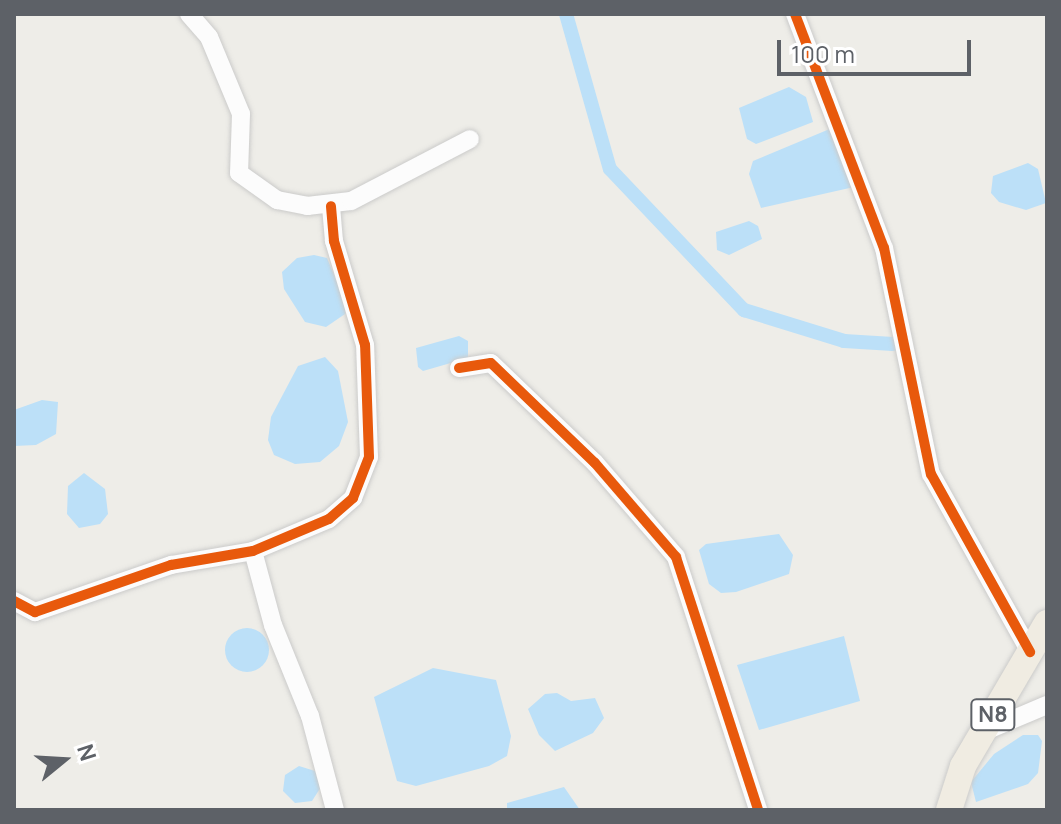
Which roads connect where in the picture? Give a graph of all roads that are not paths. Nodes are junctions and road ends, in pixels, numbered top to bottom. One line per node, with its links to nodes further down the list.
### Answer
1 (189, 14): 4 (street)
2 (795, 14): 9 (street)
3 (470, 139): 4 (street)
4 (331, 206): 6 (street)
5 (459, 368): 13 (street)
6 (253, 551): 7 (street); 12 (street)
7 (14, 601)
8 (1047, 623): 9 (highway, N8)
9 (1030, 652): 11 (highway, N8)
10 (1047, 705): 11 (street)
11 (980, 737): 14 (highway, N8)
12 (335, 810)
13 (758, 810)
14 (949, 810)

